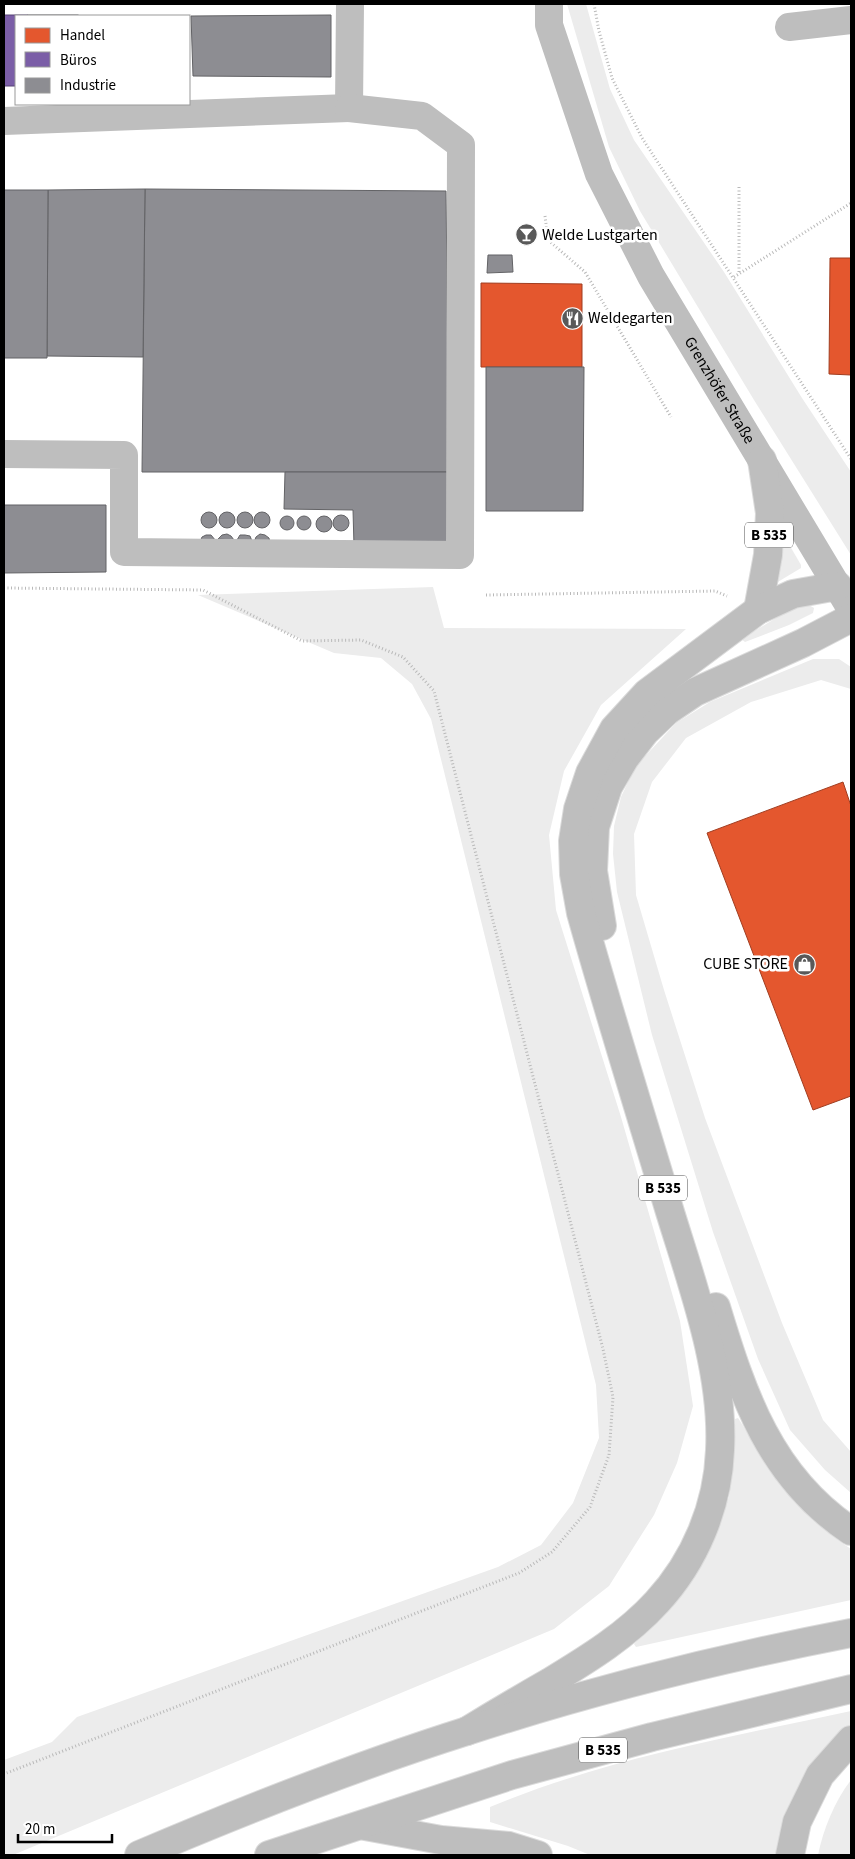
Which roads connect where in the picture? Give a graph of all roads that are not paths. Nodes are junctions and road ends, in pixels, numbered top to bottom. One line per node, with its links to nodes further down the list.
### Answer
1 (350, 4): 7 (main road)
2 (531, 4): 4 (main road, Grenzhöfer Straße)
3 (847, 4): 5 (main road)
4 (549, 14): 10 (main road, Grenzhöfer Straße)
5 (851, 20): 6 (main road)
6 (789, 26)
7 (349, 108): 8 (main road); 9 (main road)
8 (4, 121)
9 (4, 454)
10 (762, 460): 11 (main road, Grenzhöfer Straße); 12 (main road, B 535)
11 (845, 597): 12 (main road, B 535)
12 (758, 610): 17 (main road, B 535)
13 (851, 618): 14 (main road, B 535)
14 (851, 1532)
15 (851, 1633): 17 (main road, B 535)
16 (851, 1689): 19 (main road, B 535)
17 (467, 1731): 20 (main road, B 535)
18 (851, 1740): 23 (main road)
19 (359, 1825): 21 (main road, B 535); 22 (main road, B 535)
20 (139, 1855)
21 (269, 1855)
22 (538, 1855)
23 (790, 1855)

